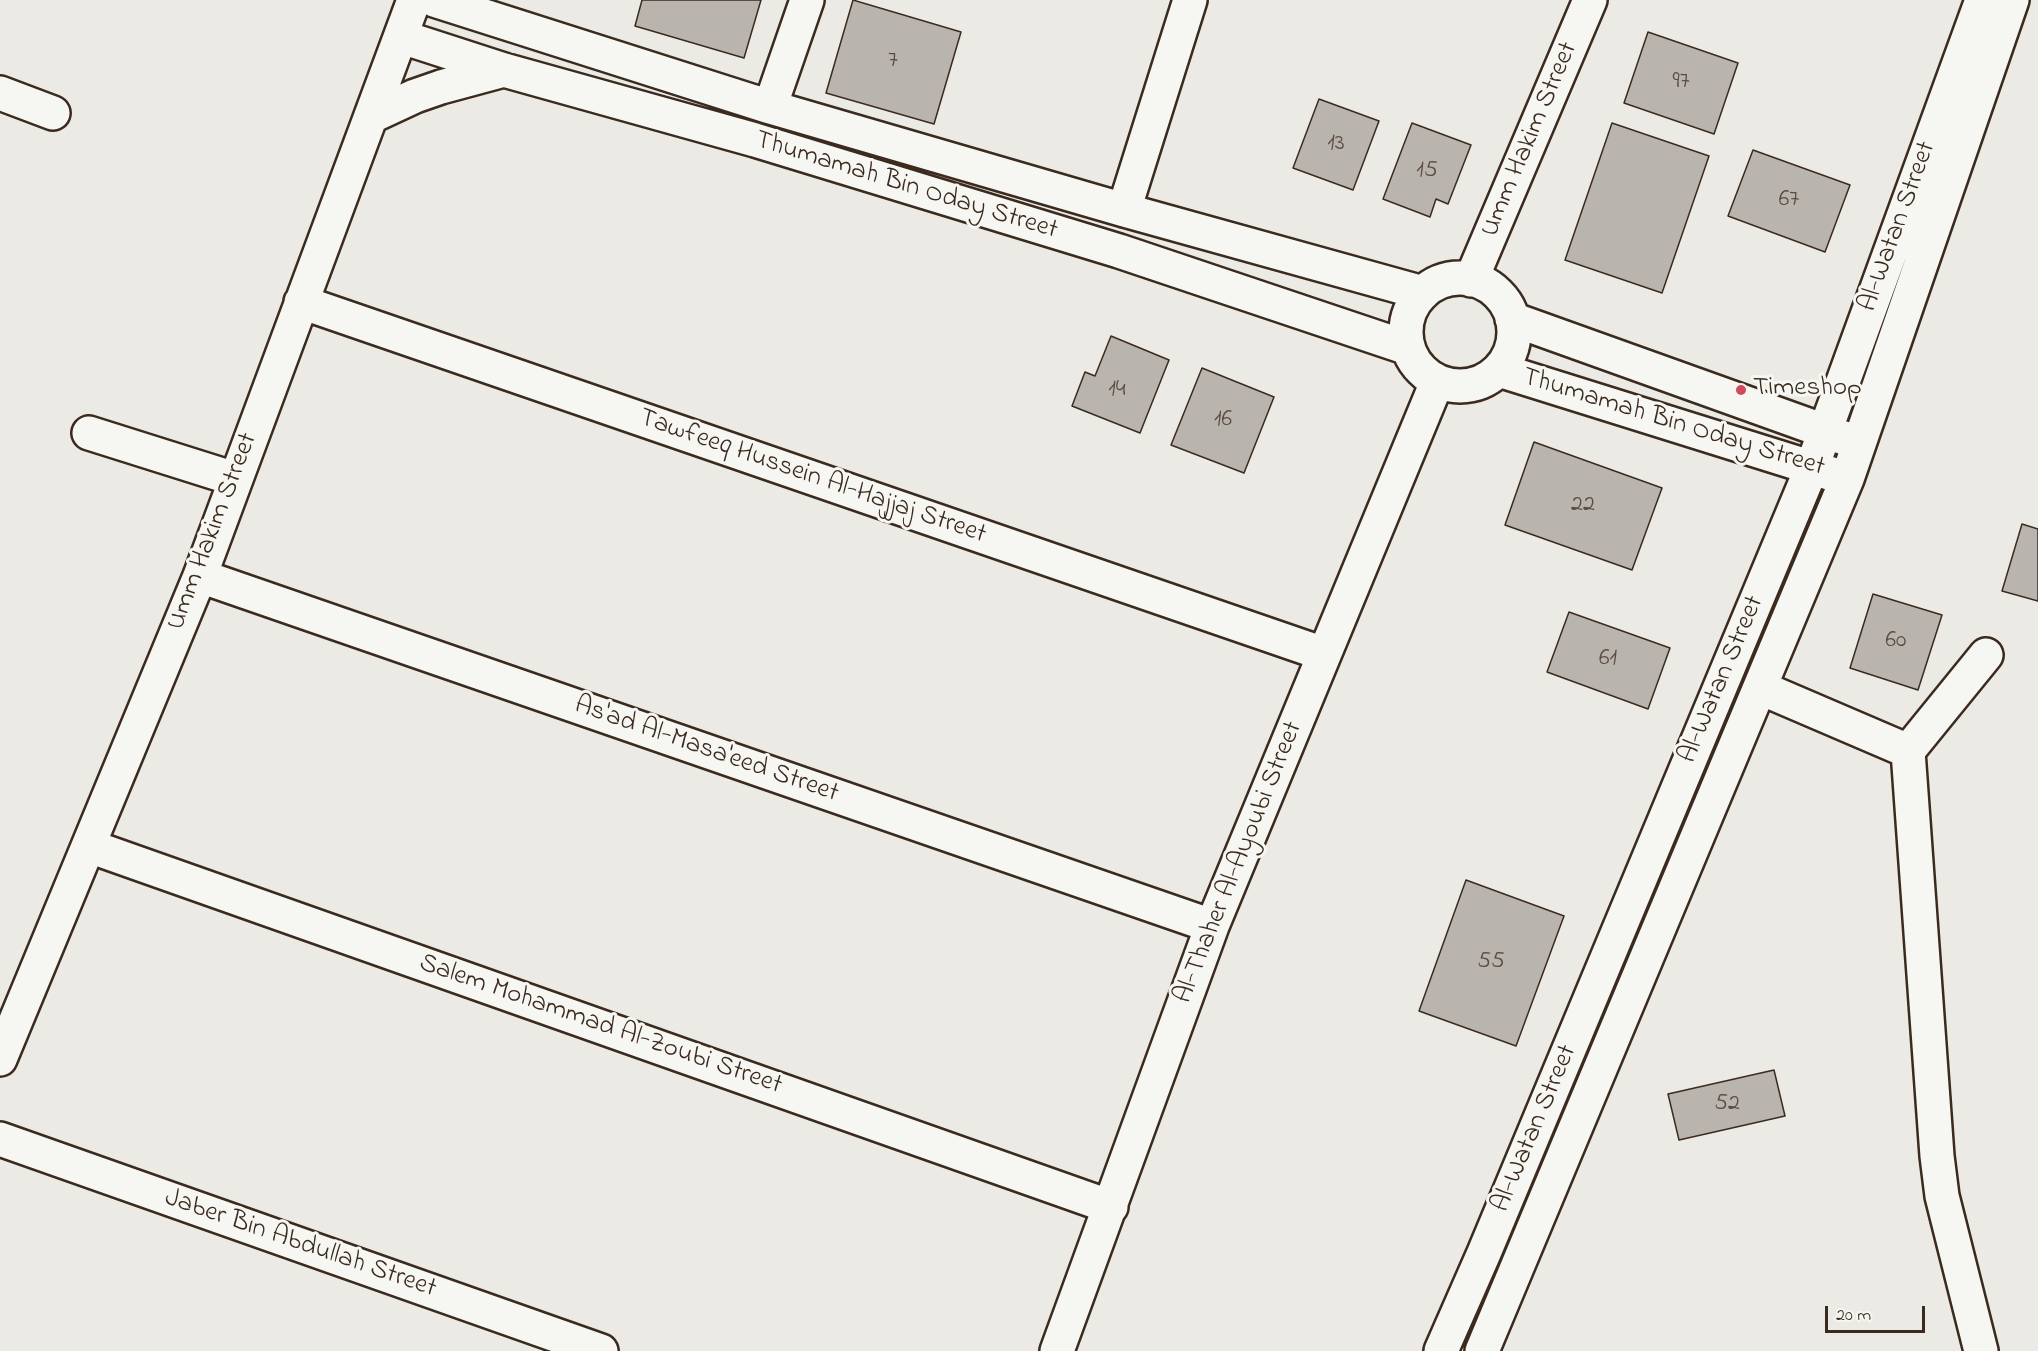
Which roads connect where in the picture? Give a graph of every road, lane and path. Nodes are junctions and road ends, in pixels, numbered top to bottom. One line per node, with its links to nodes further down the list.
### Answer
1 (414, 0): 10 (street, Umm Hakim Street)
2 (434, 0): 9 (street, Thumamah Bin Oday Street)
3 (503, 0): 9 (street)
4 (807, 0): 13 (street)
5 (1190, 0): 16 (street)
6 (1590, 0): 17 (street, Umm Hakim Street)
7 (2012, 0): 26 (street, Al-Watan Street)
8 (1971, 3): 24 (street, Al-Watan Street)
9 (530, 32): 13 (street, Thumamah Bin Oday Street)
10 (402, 37): 11 (street, Thumamah Bin Oday Street); 15 (street, Umm Hakim Street)
11 (504, 70): 15 (street); 21 (street, Thumamah Bin Oday Street)
12 (0, 93): 14 (street)
13 (770, 107): 16 (street, Thumamah Bin Oday Street)
14 (52, 113)
15 (372, 116): 19 (street, Umm Hakim Street)
16 (1124, 210): 18 (street, Thumamah Bin Oday Street)
17 (1471, 280): 18 (street); 20 (street)
18 (1423, 293): 21 (street)
19 (301, 302): 28 (street, Umm Hakim Street); 31 (street, Tawfeeq Hussein Al-Hajjaj Street)
20 (1512, 319): 22 (street); 24 (street, Thumamah Bin Oday Street)
21 (1408, 348): 23 (street)
22 (1499, 370): 23 (street); 27 (street, Thumamah Bin Oday Street)
23 (1437, 382): 31 (street, Al-Thaher Al-Ayoubi Street)
24 (1825, 432): 26 (street, Thumamah Bin Oday Street); 27 (street, Al-Watan Street)
25 (89, 434): 28 (street)
26 (1860, 442): 29 (street, Al-Watan Street)
27 (1812, 467): 29 (street, Thumamah Bin Oday Street); 44 (street, Al-Watan Street)
28 (235, 479): 30 (street, Umm Hakim Street)
29 (1847, 479): 33 (street, Al-Watan Street)
30 (200, 576): 35 (street, Umm Hakim Street); 36 (street, As'ad Al-Masa'eed Street)
31 (1324, 654): 36 (street, Al-Thaher Al-Ayoubi Street)
32 (1986, 655): 34 (street)
33 (1761, 688): 34 (street); 41 (street, Al-Watan Street)
34 (1908, 751): 47 (street)
35 (89, 846): 37 (street, Umm Hakim Street); 40 (street, Salem Mohammad Al-Zoubi Street)
36 (1212, 926): 40 (street, Al-Thaher Al-Ayoubi Street)
37 (12, 997): 38 (street, Umm Hakim Street)
38 (0, 1059)
39 (0, 1139): 42 (street, Jaber Bin Abdullah Street)
40 (1112, 1207): 43 (street, Al-Thaher Al-Ayoubi Street)
41 (1497, 1318): 45 (street, Al-Watan Street); 46 (street)
42 (601, 1351)
43 (1058, 1351)
44 (1441, 1351)
45 (1482, 1351)
46 (1496, 1351)
47 (1981, 1351)

